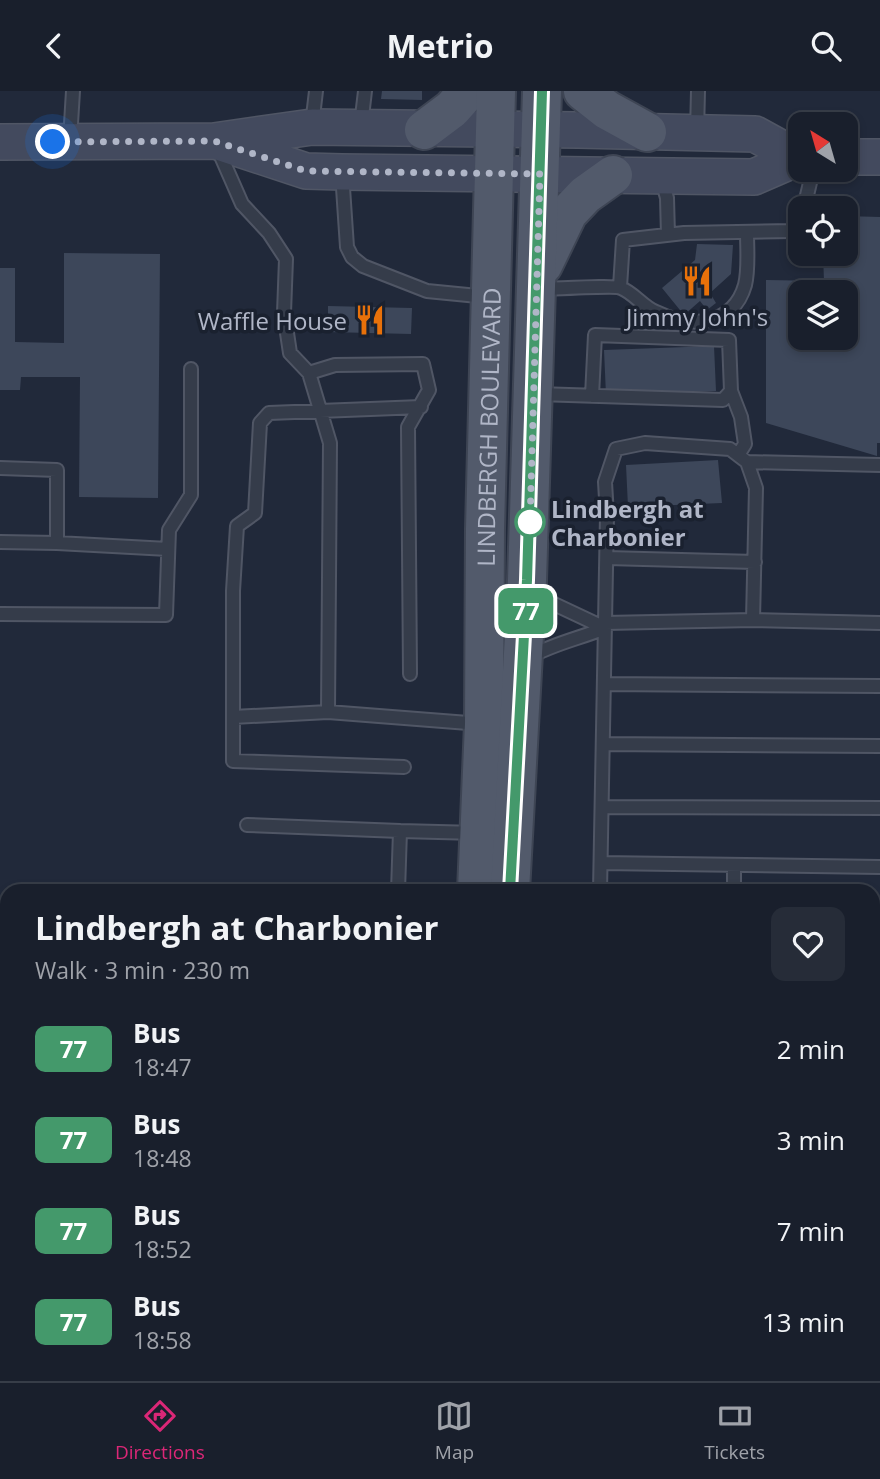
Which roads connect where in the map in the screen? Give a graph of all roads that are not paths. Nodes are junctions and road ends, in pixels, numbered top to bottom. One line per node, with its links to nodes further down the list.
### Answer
1 (73, 91): 18 (lane)
2 (316, 91): 9 (lane)
3 (365, 91): 10 (lane)
4 (468, 91): 11 (main road)
5 (496, 91): 12 (main road, LINDBERGH BOULEVARD)
6 (542, 91): 13 (main road, LINDBERGH BOULEVARD)
7 (583, 91): 14 (main road)
8 (698, 91): 15 (lane)
9 (312, 127): 10 (main road); 16 (main road)
10 (361, 129): 11 (main road)
11 (424, 130): 12 (main road)
12 (495, 130): 13 (main road); 24 (main road, LINDBERGH BOULEVARD)
13 (541, 130): 14 (main road); 25 (main road, LINDBERGH BOULEVARD)
14 (648, 132): 15 (main road)
15 (697, 133): 19 (main road)
16 (214, 141): 18 (main road); 23 (main road); 35 (lane)
17 (0, 142): 18 (main road)
18 (70, 142)
19 (788, 153)
20 (858, 157): 21 (main road)
21 (880, 157)
22 (788, 166): 27 (main road)
23 (342, 172): 24 (main road); 33 (lane)
24 (495, 174): 25 (main road); 33 (main road, LINDBERGH BOULEVARD)
25 (540, 174): 26 (main road); 31 (main road, LINDBERGH BOULEVARD)
26 (613, 175): 27 (main road); 31 (main road)
27 (661, 176): 30 (lane)
28 (788, 231): 29 (lane)
29 (747, 232): 30 (lane); 32 (lane)
30 (668, 236): 32 (lane)
31 (538, 283): 32 (lane); 37 (main road, LINDBERGH BOULEVARD)
32 (620, 287)
33 (491, 297): 60 (main road, LINDBERGH BOULEVARD)
34 (191, 369): 46 (lane)
35 (309, 373): 39 (lane); 40 (lane)
36 (731, 391): 38 (lane); 38 (lane); 41 (lane)
37 (534, 394): 38 (lane); 49 (main road, LINDBERGH BOULEVARD)
38 (592, 396)
39 (421, 407): 40 (lane); 55 (lane)
40 (320, 410): 58 (lane); 59 (lane)
41 (743, 459): 42 (lane); 47 (lane); 48 (lane)
42 (880, 465)
43 (0, 468): 45 (lane)
44 (0, 542): 45 (lane)
45 (57, 543): 46 (lane)
46 (168, 549): 50 (lane)
47 (607, 558): 48 (lane); 53 (lane)
48 (755, 562): 51 (lane)
49 (527, 580): 53 (lane); 54 (main road, LINDBERGH BOULEVARD)
50 (0, 614)
51 (753, 620): 52 (lane); 53 (lane)
52 (880, 623)
53 (605, 625): 54 (lane); 56 (lane)
54 (523, 661): 74 (main road, LINDBERGH BOULEVARD)
55 (410, 674)
56 (604, 684): 57 (lane); 61 (lane)
57 (880, 686)
58 (328, 712): 59 (lane); 60 (lane)
59 (233, 717): 63 (lane)
60 (484, 724): 68 (main road, LINDBERGH BOULEVARD)
61 (603, 744): 62 (lane); 64 (lane)
62 (880, 746)
63 (404, 767)
64 (602, 807): 65 (lane); 69 (lane)
65 (880, 808)
66 (247, 825): 67 (lane)
67 (400, 831): 68 (lane); 72 (lane)
68 (481, 833): 73 (main road, LINDBERGH BOULEVARD)
69 (601, 863): 70 (lane); 75 (lane)
70 (734, 865): 71 (lane); 76 (lane)
71 (880, 867)
72 (398, 884)
73 (477, 884)
74 (510, 884)
75 (600, 884)
76 (734, 884)

